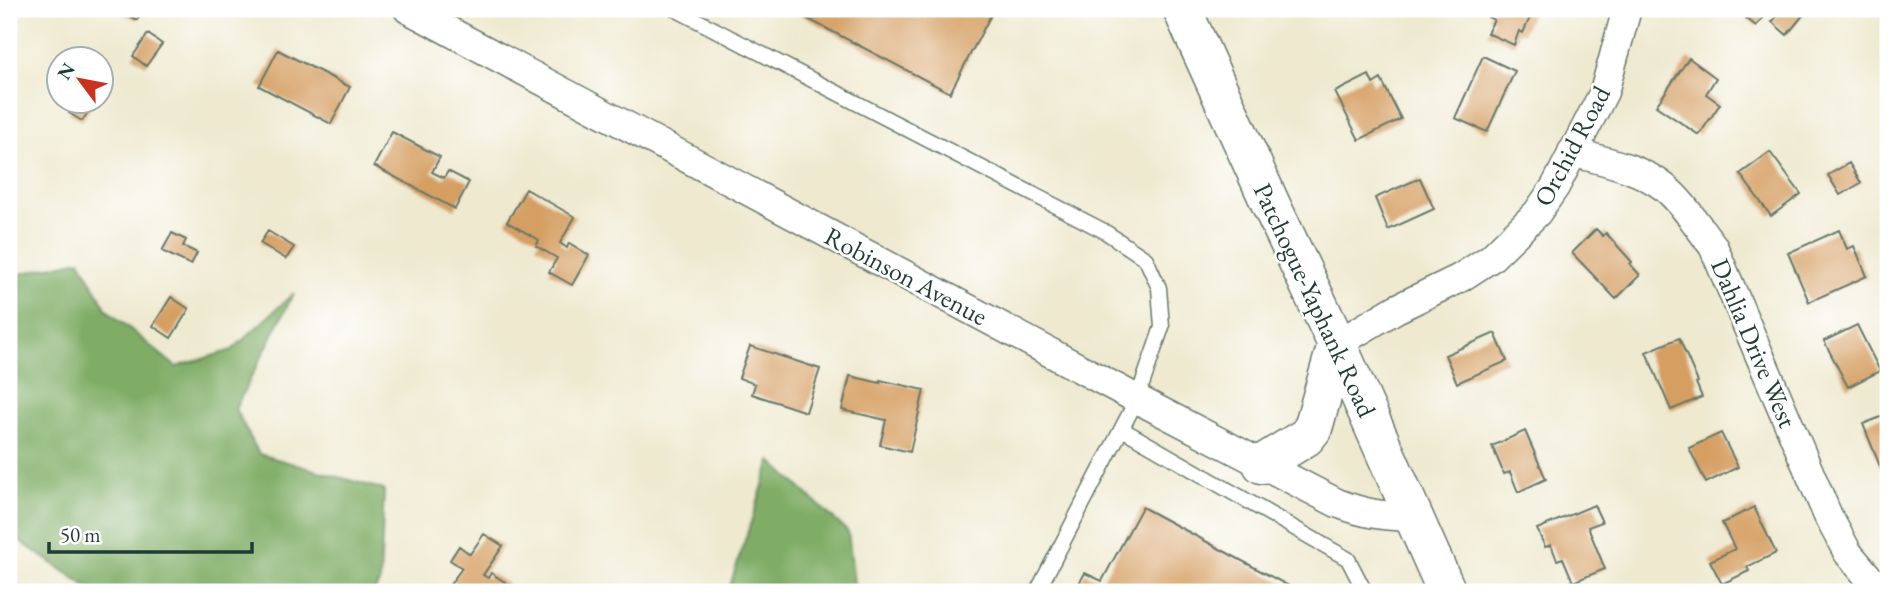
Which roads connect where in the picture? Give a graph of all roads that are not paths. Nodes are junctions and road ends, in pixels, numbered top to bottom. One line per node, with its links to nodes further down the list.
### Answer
1 (408, 9): 7 (street, Robinson Avenue)
2 (675, 9): 7 (lane)
3 (1182, 9): 6 (main road, Patchogue-Yaphank Road)
4 (1627, 9): 5 (street, Orchid Road)
5 (1572, 152): 6 (street, Orchid Road); 14 (street, Dahlia Drive West)
6 (1337, 344): 9 (main road); 10 (main road, Patchogue-Yaphank Road)
7 (1137, 399): 8 (lane); 9 (street, Robinson Avenue)
8 (1122, 429): 11 (lane); 12 (lane)
9 (1262, 464): 10 (street, Robinson Avenue)
10 (1413, 517): 13 (main road, Patchogue-Yaphank Road)
11 (1363, 590)
12 (1037, 592)
13 (1447, 592)
14 (1881, 592)

